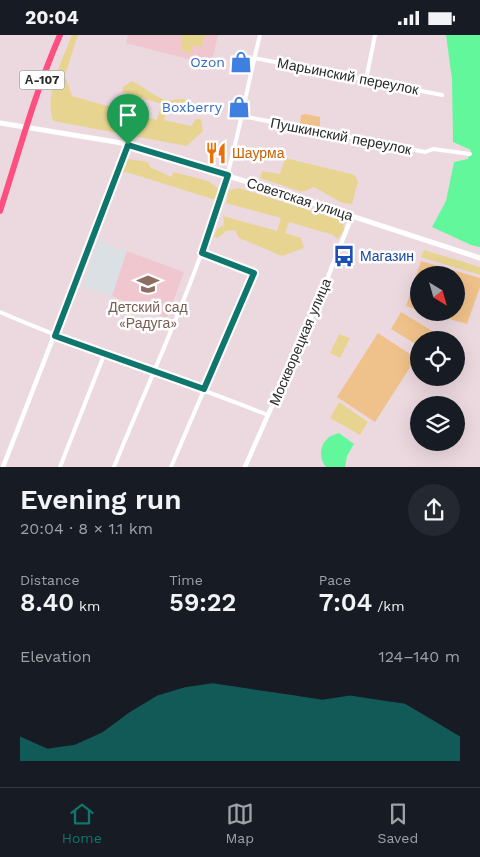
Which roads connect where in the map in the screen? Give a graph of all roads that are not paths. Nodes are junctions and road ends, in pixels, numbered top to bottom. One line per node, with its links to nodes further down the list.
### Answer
1 (60, 35): 9 (highway, А-107)
2 (260, 35): 4 (street)
3 (375, 35): 5 (street)
4 (254, 57): 5 (street, Марьинский переулок); 7 (street)
5 (366, 80): 6 (street, Марьинский переулок)
6 (442, 95)
7 (242, 116): 11 (street, Пушкинский переулок); 12 (street)
8 (0, 123): 9 (main road, Советская улица)
9 (26, 126): 10 (main road, Советская улица); 13 (highway, А-107)
10 (128, 145): 12 (main road, Советская улица); 18 (street)
11 (470, 153)
12 (228, 175): 14 (main road, Советская улица); 15 (street)
13 (0, 211)
14 (352, 216): 16 (main road, Советская улица); 22 (street, Москворецкая улица)
15 (202, 253): 20 (street); 21 (street)
16 (480, 258)
17 (0, 312): 18 (street)
18 (55, 336): 19 (street); 23 (street)
19 (104, 355): 20 (street); 24 (street)
20 (153, 372): 21 (street); 25 (street)
21 (204, 389): 22 (street); 26 (street)
22 (268, 415): 27 (street, Москворецкая улица)
23 (5, 465)
24 (60, 467)
25 (114, 467)
26 (171, 467)
27 (245, 467)

